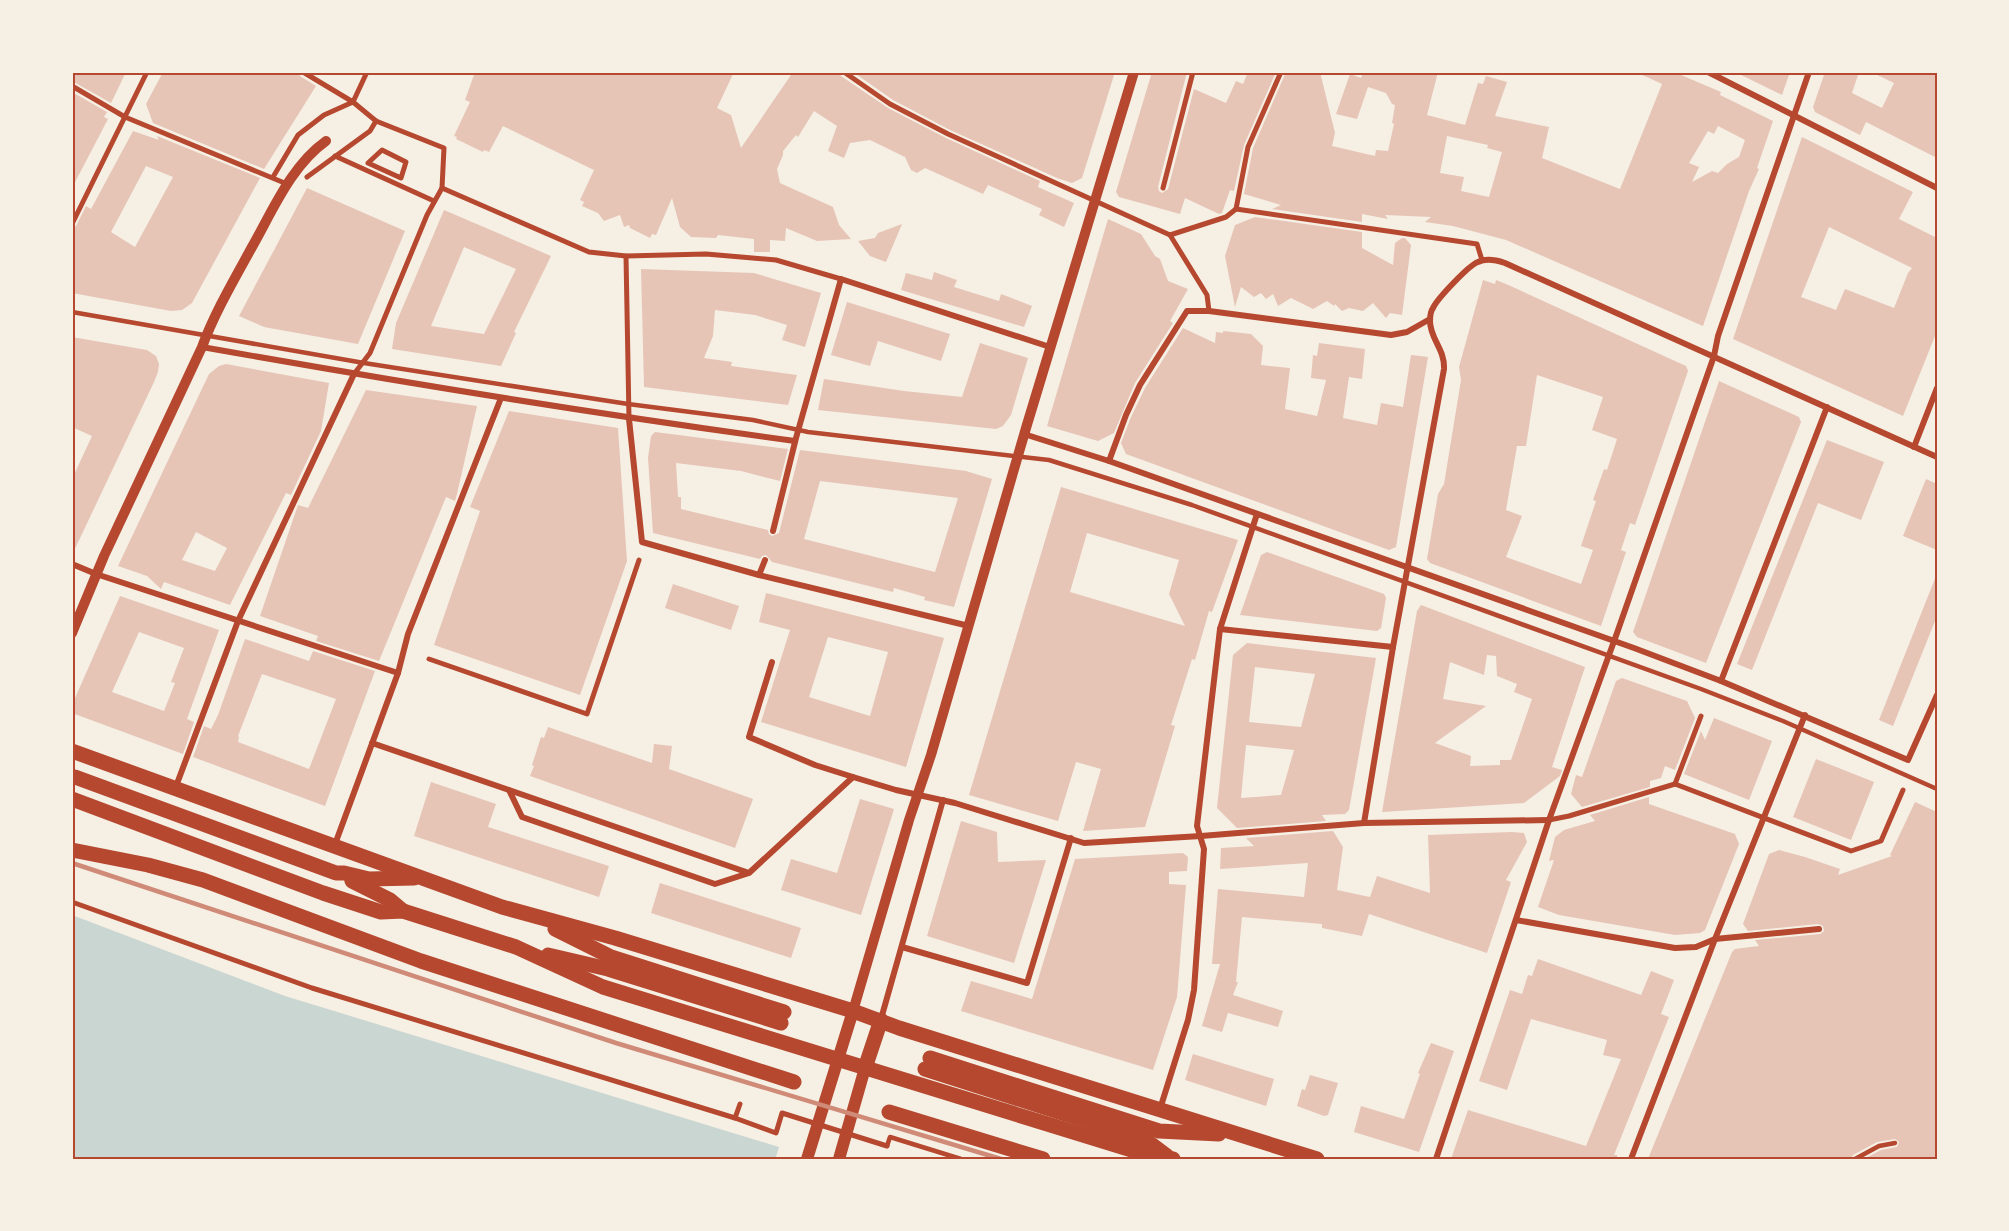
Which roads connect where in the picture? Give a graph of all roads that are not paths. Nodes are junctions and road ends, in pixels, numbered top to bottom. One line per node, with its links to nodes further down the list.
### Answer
1 (147, 72): 13 (street)
2 (303, 72): 11 (street)
3 (367, 72): 11 (street)
4 (844, 72): 24 (street)
5 (1134, 72): 24 (street)
6 (1193, 72): 22 (street)
7 (1281, 72): 26 (street)
8 (1708, 72): 12 (street)
9 (1809, 72): 12 (street)
10 (72, 86): 13 (street)
11 (353, 102): 14 (street); 18 (street)
12 (1794, 115): 23 (street); 38 (street)
13 (125, 117): 18 (street); 27 (street)
14 (375, 122): 16 (street); 21 (street)
15 (326, 141): 20 (street)
16 (335, 156): 19 (street); 25 (street)
17 (368, 163): 17 (street)
18 (273, 177): 20 (street)
19 (307, 177)
20 (287, 184): 35 (street)
21 (442, 188): 25 (street); 29 (street)
22 (1163, 188)
23 (1937, 188)
24 (1095, 201): 28 (street); 37 (street)
25 (433, 202): 39 (street)
26 (1236, 209): 28 (street); 30 (street)
27 (72, 224)
28 (1170, 235): 32 (street)
29 (626, 256): 31 (street); 43 (street)
30 (1482, 260): 34 (street); 38 (street)
31 (841, 279): 37 (street); 46 (street)
32 (1209, 311): 34 (street); 52 (street)
33 (72, 312): 35 (lane)
34 (1430, 319): 59 (street)
35 (206, 335): 36 (street); 39 (lane)
36 (202, 347): 40 (street); 60 (street)
37 (1050, 347): 47 (street)
38 (1714, 356): 44 (street); 67 (street)
39 (364, 363): 40 (street); 43 (lane)
40 (354, 374): 42 (street); 63 (street)
41 (1937, 388): 49 (street)
42 (501, 398): 45 (street); 72 (street)
43 (628, 404): 45 (street); 46 (lane)
44 (1827, 407): 49 (street); 73 (street)
45 (629, 419): 48 (street); 61 (street)
46 (798, 430): 48 (street); 50 (lane)
47 (1024, 434): 50 (street); 52 (street)
48 (795, 441): 55 (street)
49 (1914, 447): 51 (street)
50 (1018, 455): 54 (lane); 64 (street)
51 (1937, 457)
52 (1109, 461): 53 (street)
53 (1257, 514): 54 (street); 59 (street)
54 (1253, 527): 62 (lane); 65 (street)
55 (773, 531)
56 (639, 560): 70 (street)
57 (765, 560): 61 (street)
58 (72, 564): 60 (street)
59 (1407, 569): 62 (street); 67 (street)
60 (96, 574): 63 (street); 66 (street)
61 (759, 575): 64 (street)
62 (1405, 582): 68 (street); 69 (lane)
63 (238, 621): 72 (street); 83 (street)
64 (969, 626): 87 (street)
65 (1220, 629): 68 (street); 93 (street)
66 (72, 633)
67 (1615, 641): 69 (street); 73 (street)
68 (1393, 647): 92 (street)
69 (1609, 655): 77 (lane); 91 (street)
70 (429, 659)
71 (772, 662): 81 (street)
72 (398, 673): 78 (street)
73 (1721, 681): 75 (street)
74 (1937, 695): 75 (street)
75 (1805, 715): 77 (street)
76 (1701, 716): 82 (street)
77 (1799, 729): 84 (lane); 90 (street)
78 (372, 743): 85 (street); 95 (street)
79 (72, 751): 83 (main road)
80 (75, 777): 97 (main road)
81 (853, 777): 87 (street); 98 (street)
82 (1675, 784): 90 (street); 91 (street)
83 (175, 789): 95 (main road)
84 (1937, 789)
85 (509, 790): 98 (street); 98 (street)
86 (1903, 790): 90 (street)
87 (919, 795): 89 (street); 108 (street)
88 (72, 799): 101 (main road)
89 (943, 800): 94 (street); 107 (street)
90 (1763, 818): 105 (street)
91 (1549, 820): 92 (street); 103 (street)
92 (1364, 824): 93 (street)
93 (1201, 836): 94 (street); 114 (street)
94 (1071, 838): 107 (street)
95 (334, 847): 99 (main road)
96 (72, 850): 112 (main road)
97 (336, 873): 99 (main road); 101 (main road)
98 (749, 873)
99 (425, 878): 102 (main road)
100 (72, 902): 116 (street)
101 (403, 911): 106 (main road)
102 (526, 914): 106 (main road); 108 (main road)
103 (1516, 920): 105 (street); 127 (street)
104 (1819, 929): 105 (street)
105 (1715, 939): 128 (street)
106 (516, 947): 110 (main road)
107 (902, 947): 109 (street)
108 (853, 1011): 109 (main road); 110 (main road)
109 (881, 1020): 111 (main road); 114 (main road)
110 (837, 1065): 111 (main road); 121 (main road)
111 (863, 1073): 122 (main road); 125 (main road)
112 (794, 1082)
113 (740, 1104): 116 (street)
114 (1160, 1109): 117 (main road)
115 (890, 1112): 124 (main road)
116 (735, 1118): 119 (street)
117 (1240, 1135): 120 (main road); 125 (main road)
118 (1895, 1143): 129 (lane)
119 (887, 1146): 123 (lane)
120 (1297, 1156): 126 (main road)
121 (807, 1159)
122 (839, 1159)
123 (961, 1159)
124 (1043, 1159)
125 (1172, 1159)
126 (1317, 1159)
127 (1436, 1159)
128 (1631, 1159)
129 (1855, 1159)

